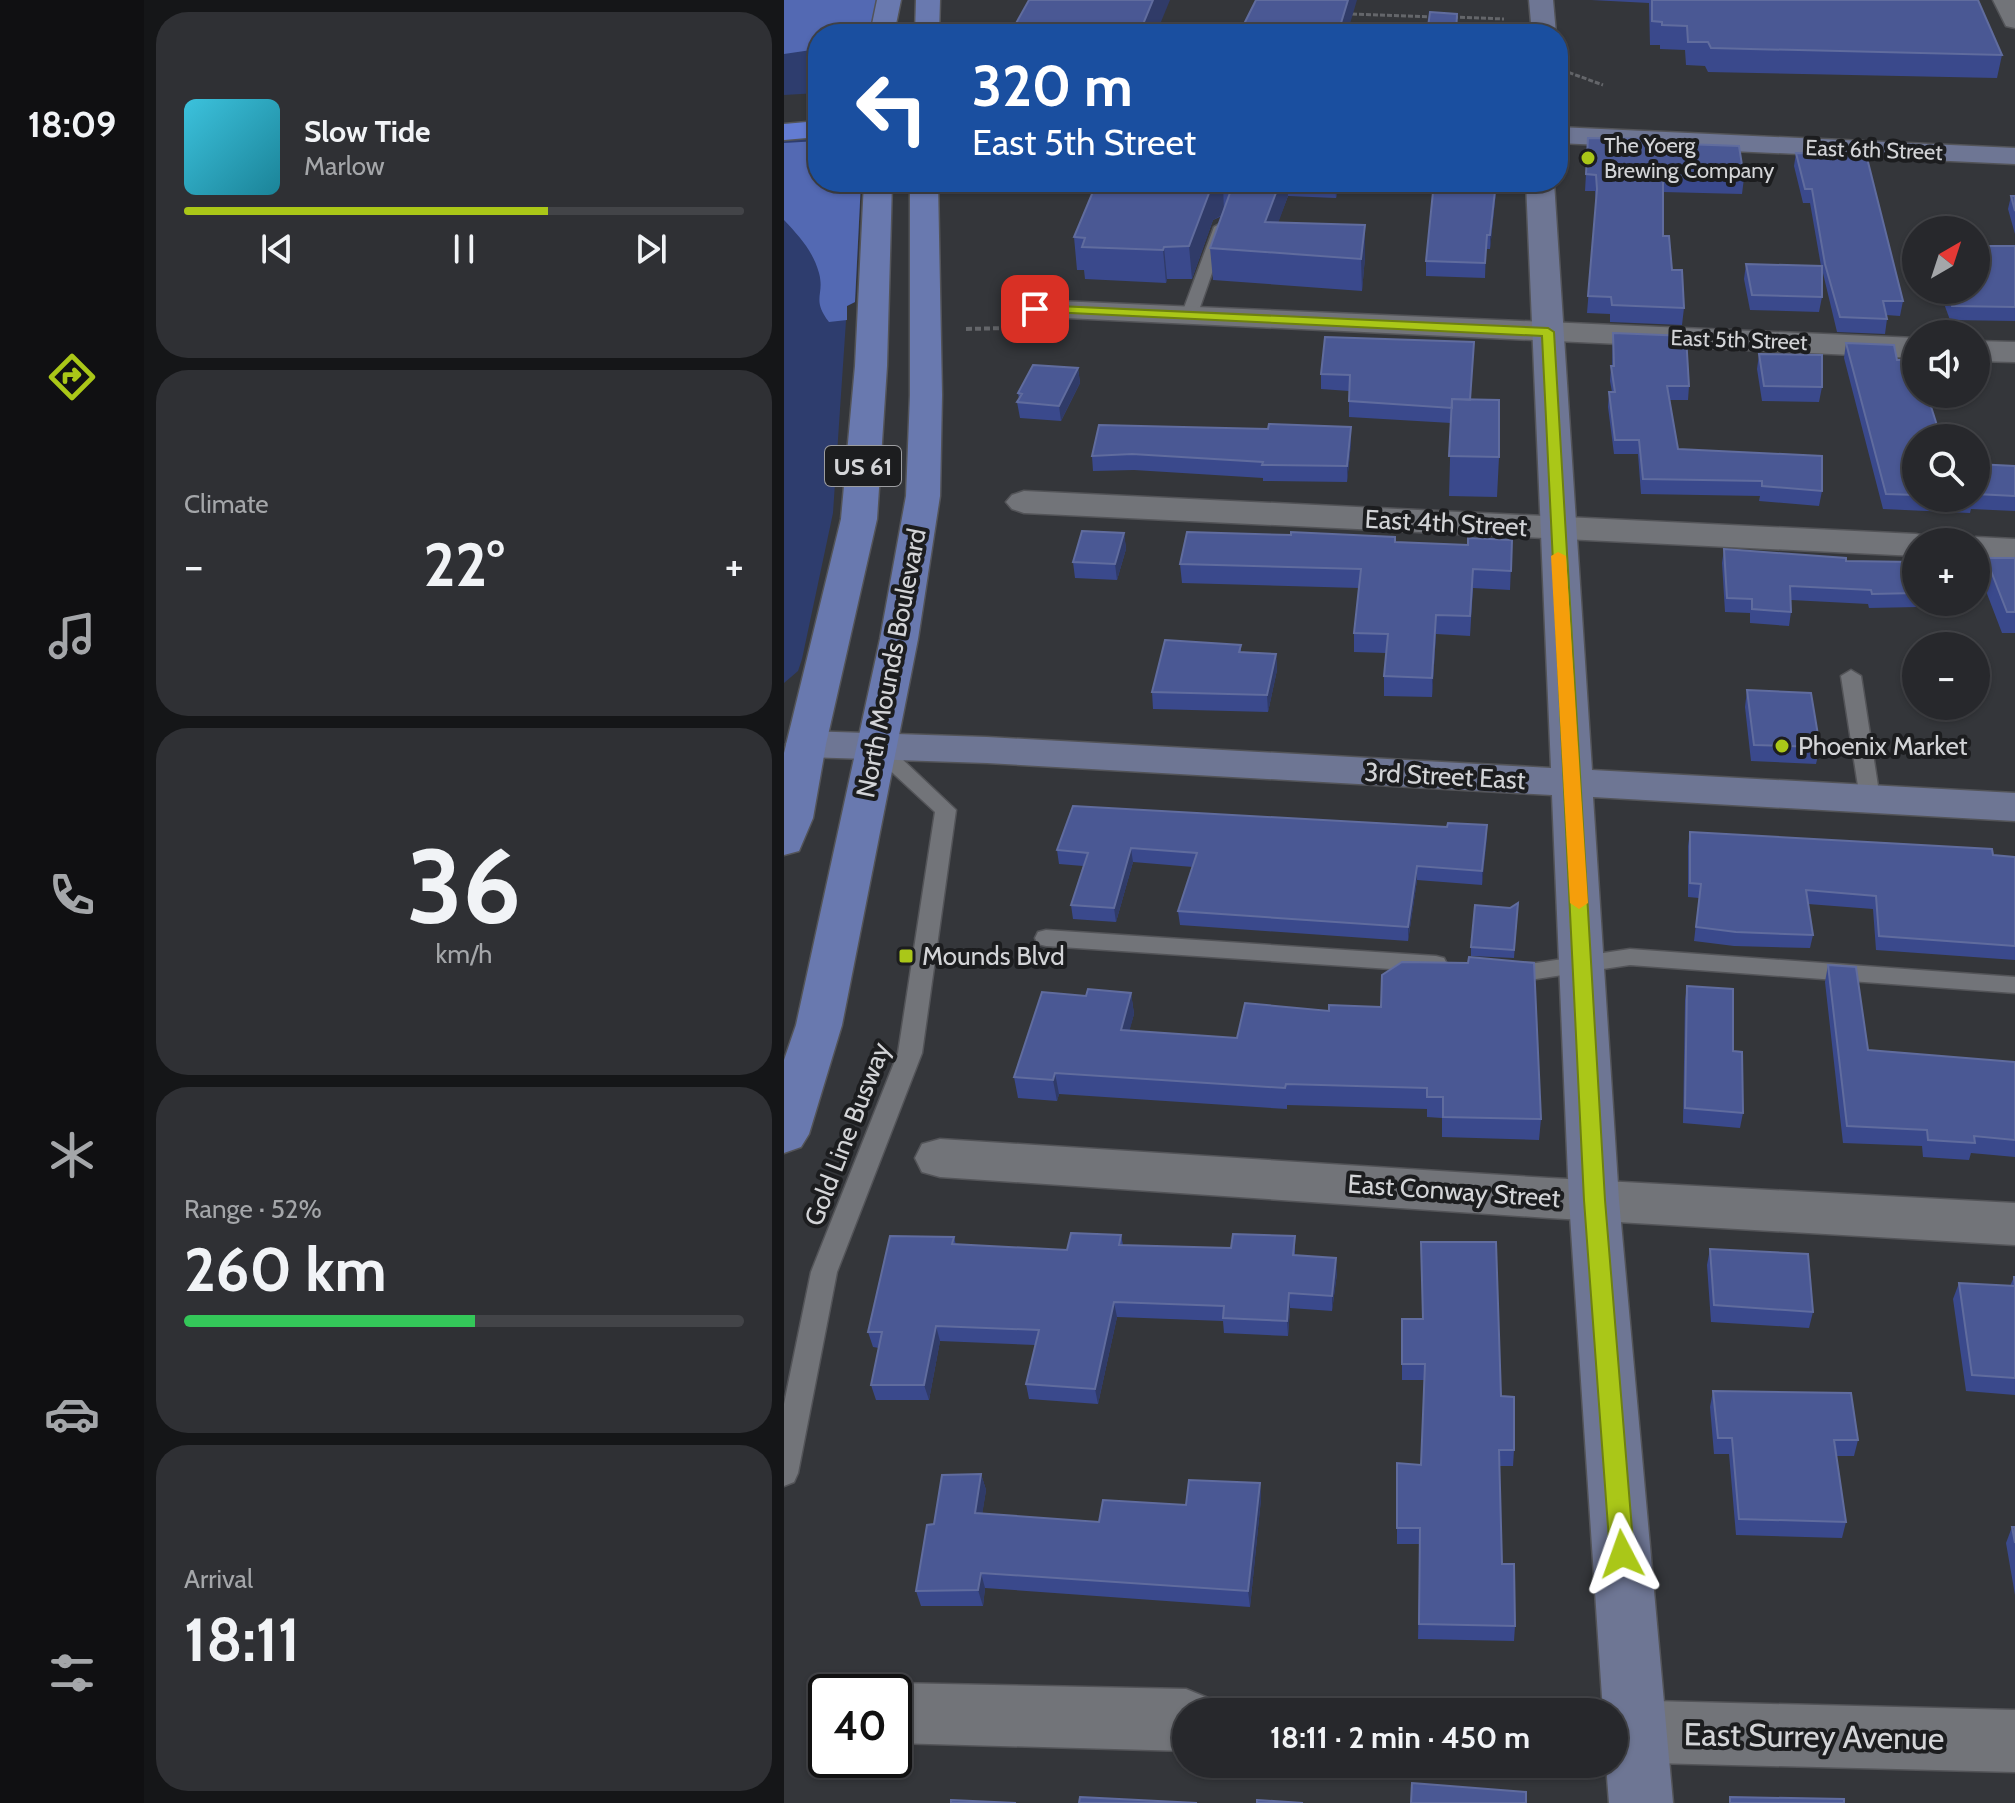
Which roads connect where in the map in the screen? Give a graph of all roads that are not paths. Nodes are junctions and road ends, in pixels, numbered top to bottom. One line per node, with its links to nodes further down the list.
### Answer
1 (889, 0): 6 (main road)
2 (928, 0): 7 (main road)
3 (1541, 0): 8 (street)
4 (2005, 0): 5 (street)
5 (2015, 21)
6 (884, 24)
7 (927, 24)
8 (1543, 24)
9 (808, 130): 10 (highway)
10 (784, 132)
11 (1568, 135): 12 (street, East 6th Street)
12 (1637, 141): 13 (street, East 6th Street); 14 (street, East 6th Street)
13 (1568, 143)
14 (2015, 156)
15 (878, 192): 31 (main road, US 61)
16 (924, 192): 32 (main road, North Mounds Boulevard / US 61)
17 (1541, 192): 21 (street)
18 (1223, 221): 20 (lane)
19 (1035, 309): 20 (street, East 5th Street)
20 (1189, 316): 21 (street, East 5th Street)
21 (1548, 332): 22 (street, East 5th Street); 26 (street)
22 (1902, 347)
23 (1990, 351): 24 (street)
24 (2015, 352)
25 (1024, 502): 26 (street, East 4th Street)
26 (1557, 528): 27 (street, East 4th Street); 33 (street)
27 (1902, 544)
28 (1990, 549): 29 (street)
29 (2015, 550)
30 (1851, 676): 34 (lane)
31 (806, 744): 32 (street, 3rd Street East); 36 (main road, US 61)
32 (876, 746): 33 (street, 3rd Street East); 42 (main road, North Mounds Boulevard / US 61); 46 (lane, Gold Line Busway)
33 (1571, 783): 34 (street, 3rd Street East); 38 (street)
34 (1870, 799): 35 (street, 3rd Street East)
35 (2015, 807)
36 (784, 841)
37 (1046, 938): 39 (lane)
38 (1583, 963): 40 (lane); 41 (lane); 44 (street)
39 (1457, 966)
40 (1489, 968)
41 (2015, 985)
42 (784, 1134)
43 (940, 1158): 44 (street, East Conway Street)
44 (1594, 1200): 45 (street, East Conway Street); 47 (street)
45 (2015, 1224)
46 (784, 1473)
47 (1623, 1698)
48 (912, 1713): 49 (street)
49 (1172, 1720)
50 (1628, 1731): 51 (street, East Surrey Avenue)
51 (2015, 1741)
52 (1628, 1744): 53 (street)
53 (1641, 1803)

